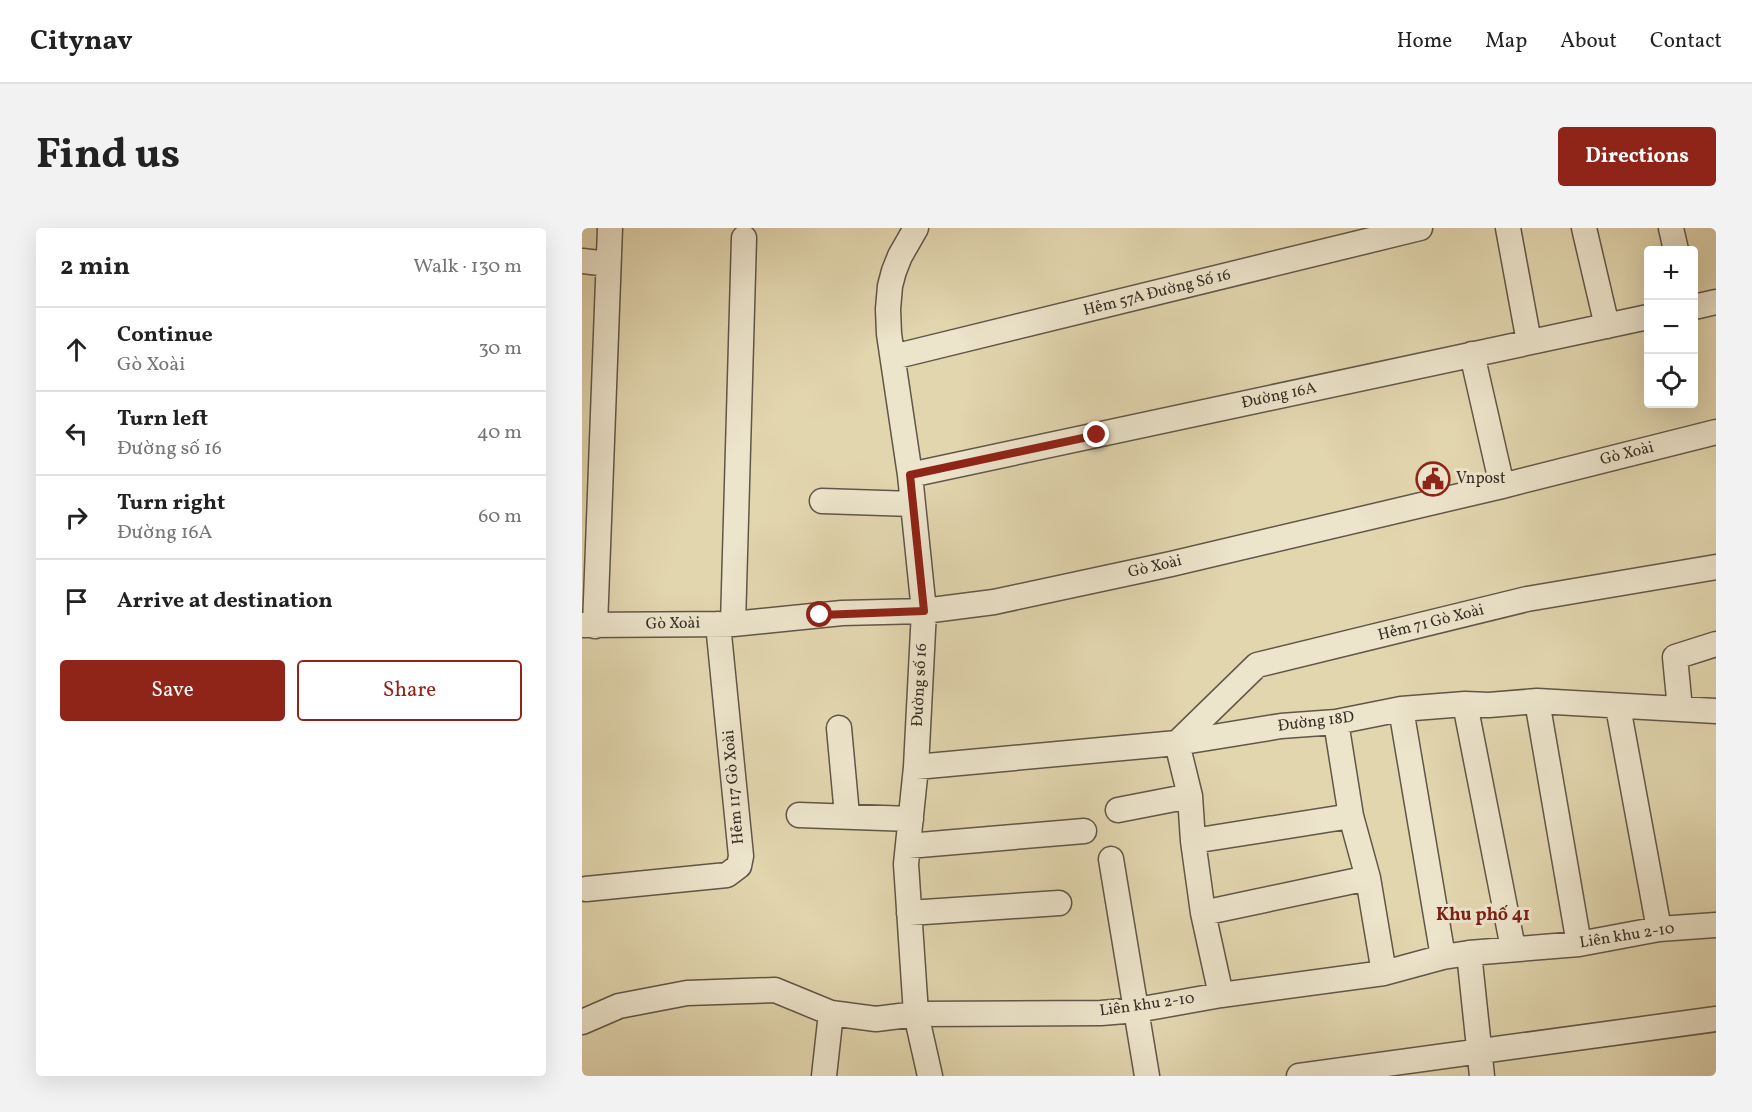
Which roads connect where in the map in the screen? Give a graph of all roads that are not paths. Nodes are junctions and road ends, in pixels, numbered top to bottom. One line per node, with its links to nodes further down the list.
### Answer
1 (610, 228): 10 (street)
2 (916, 228): 17 (street, Đường số 16)
3 (1420, 228): 17 (street, Hẻm 57A Đường Số 16)
4 (1508, 228): 15 (street)
5 (1584, 228): 14 (street)
6 (1671, 228): 8 (street)
7 (744, 238): 25 (street)
8 (1675, 246)
9 (582, 261): 10 (street)
10 (608, 264): 26 (street)
11 (1716, 302): 12 (street)
12 (1698, 306)
13 (1644, 318): 14 (street, Đường 16A)
14 (1606, 326): 15 (street, Đường 16A)
15 (1529, 342): 16 (street, Đường 16A)
16 (1472, 354): 19 (street, Đường 16A); 20 (street)
17 (893, 357): 19 (street, Đường số 16)
18 (1716, 432): 20 (street, Gò Xoài)
19 (910, 475): 22 (street, Đường số 16)
20 (1502, 486): 24 (street, Gò Xoài)
21 (822, 501): 22 (street)
22 (913, 504): 24 (street, Đường số 16)
23 (1716, 567): 36 (street, Hẻm 71 Gò Xoài)
24 (924, 611): 25 (street, Gò Xoài); 37 (street, Đường số 16)
25 (726, 624): 26 (street, Gò Xoài); 49 (street, Hẻm 117 Gò Xoài)
26 (589, 625)
27 (1716, 644): 32 (street)
28 (1537, 701): 29 (street, Đường 18D); 30 (street, Đường 18D); 55 (street)
29 (1465, 704): 31 (street, Đường 18D); 56 (street)
30 (1618, 707): 32 (street, Đường 18D); 54 (street)
31 (1401, 709): 34 (street, Đường 18D); 58 (street)
32 (1680, 709): 33 (street, Đường 18D)
33 (1716, 711)
34 (1336, 722): 36 (street, Đường 18D); 42 (street)
35 (839, 728): 41 (street)
36 (1177, 742): 37 (street, Đường 18D); 38 (street)
37 (916, 767): 43 (street, Đường số 16)
38 (1190, 796): 39 (street); 45 (street)
39 (1118, 810)
40 (799, 814): 41 (street)
41 (847, 815): 43 (street)
42 (1351, 816): 45 (street); 48 (street)
43 (911, 819): 46 (street, Đường số 16)
44 (1084, 831): 46 (street)
45 (1193, 842): 52 (street)
46 (908, 846): 51 (street, Đường số 16)
47 (1111, 859): 61 (street)
48 (1368, 878): 52 (street); 59 (street)
49 (586, 889)
50 (1059, 903): 51 (street)
51 (909, 913): 63 (street, Đường số 16)
52 (1203, 914): 60 (street)
53 (1716, 925): 54 (street, Liên khu 2-10)
54 (1659, 929): 55 (street, Liên khu 2-10)
55 (1579, 944): 56 (street, Liên khu 2-10)
56 (1513, 948): 57 (street, Liên khu 2-10)
57 (1468, 953): 58 (street, Liên khu 2-10); 66 (street)
58 (1443, 957): 59 (street, Liên khu 2-10)
59 (1384, 973): 60 (street, Liên khu 2-10)
60 (1221, 995): 61 (street, Liên khu 2-10)
61 (1137, 1010): 63 (street, Liên khu 2-10); 69 (street)
62 (831, 1013): 63 (street, Liên khu 2-10); 65 (street, Liên khu 2-10); 67 (street)
63 (916, 1014): 68 (street, Đường số 16)
64 (1716, 1019): 66 (street)
65 (582, 1023)
66 (1481, 1064): 70 (street)
67 (824, 1076)
68 (930, 1076)
69 (1147, 1076)
70 (1299, 1076)

